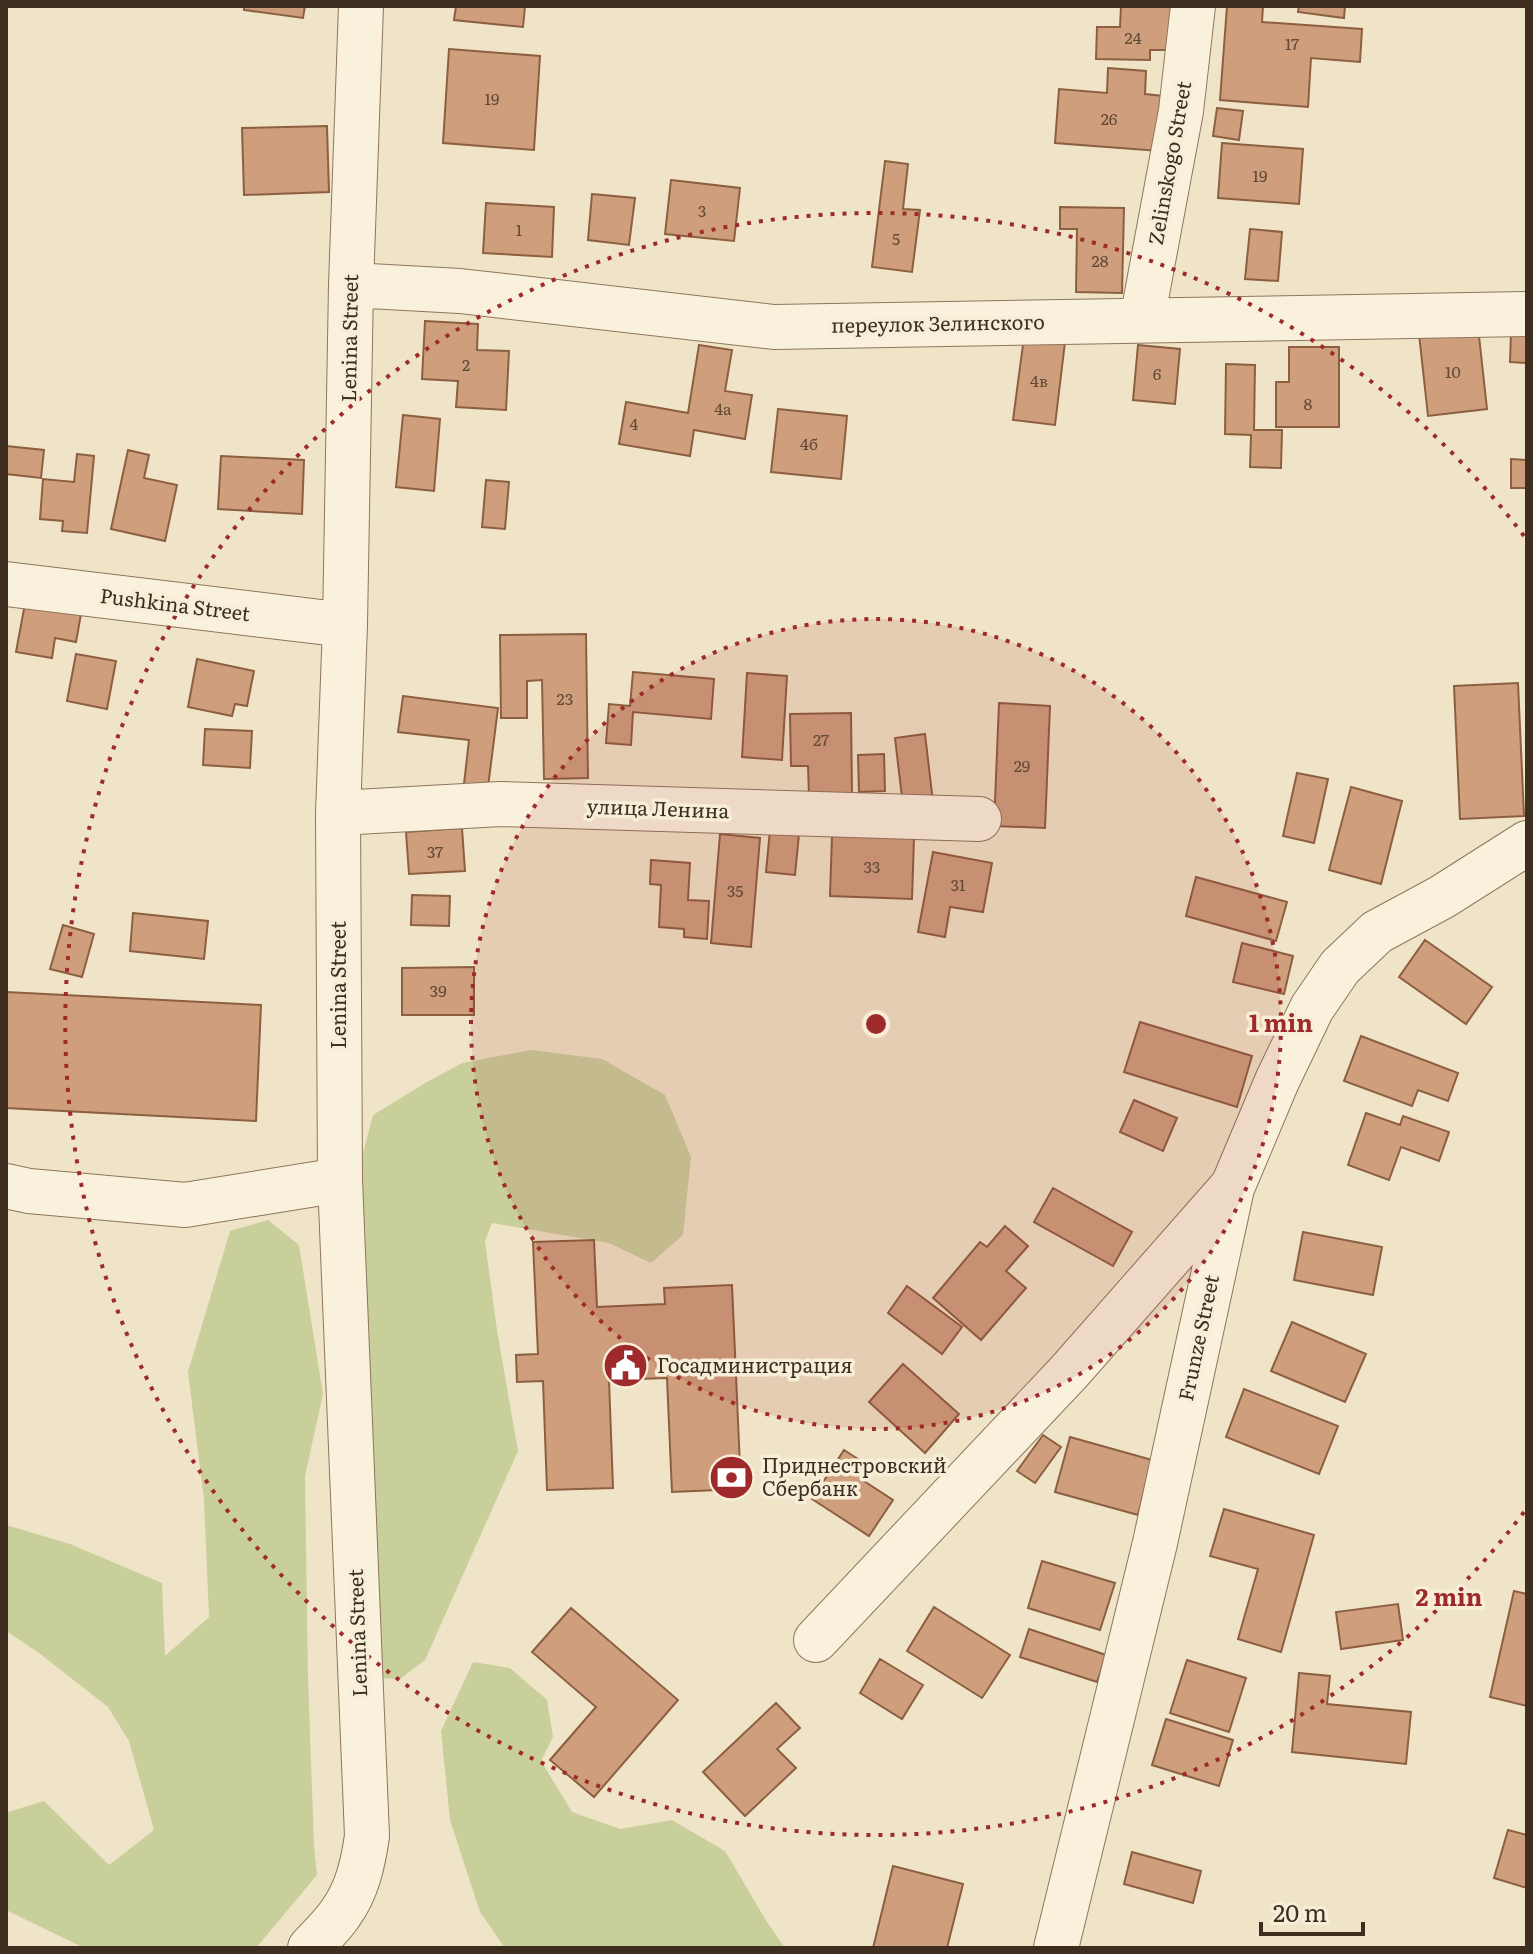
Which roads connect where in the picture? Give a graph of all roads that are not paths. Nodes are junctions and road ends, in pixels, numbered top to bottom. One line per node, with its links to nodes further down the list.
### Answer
1 (361, 6): 3 (street, Lenina Street)
2 (1193, 6): 5 (street, Zelinskogo Street)
3 (351, 285): 5 (street, переулок Зелинского); 7 (street, Lenina Street)
4 (1527, 314): 5 (street, переулок Зелинского)
5 (1142, 320)
6 (6, 584): 7 (street, Pushkina Street)
7 (345, 625): 8 (street, Lenina Street)
8 (338, 813): 9 (street, улица Ленина); 11 (street, Lenina Street)
9 (979, 819)
10 (1527, 843): 13 (street, Frunze Street)
11 (340, 1180): 12 (street); 15 (street, Lenina Street)
12 (6, 1186)
13 (1232, 1188): 14 (street); 16 (street, Frunze Street)
14 (816, 1640)
15 (310, 1948)
16 (1056, 1948)

